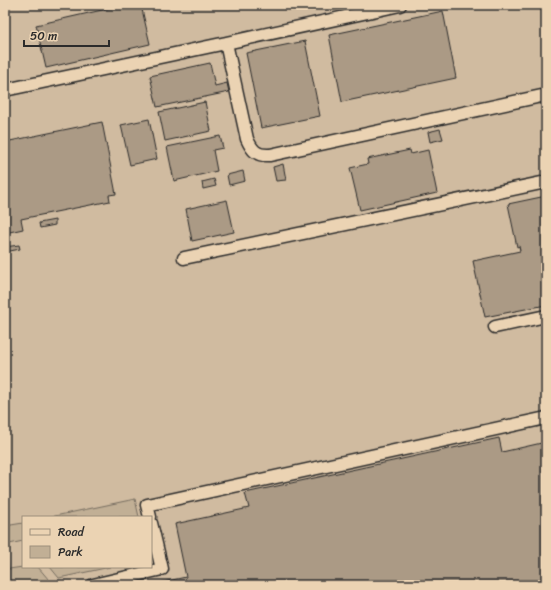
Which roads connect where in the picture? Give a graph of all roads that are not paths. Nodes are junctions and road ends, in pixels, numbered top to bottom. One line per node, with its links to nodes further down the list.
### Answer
1 (400, 5): 2 (lane)
2 (226, 43): 3 (lane); 4 (lane)
3 (5, 90)
4 (546, 95)
5 (546, 182): 6 (lane)
6 (184, 258)
7 (546, 316): 8 (lane)
8 (494, 328)
9 (546, 418): 10 (lane)
10 (150, 516)
11 (152, 527): 12 (lane)
12 (93, 585)

